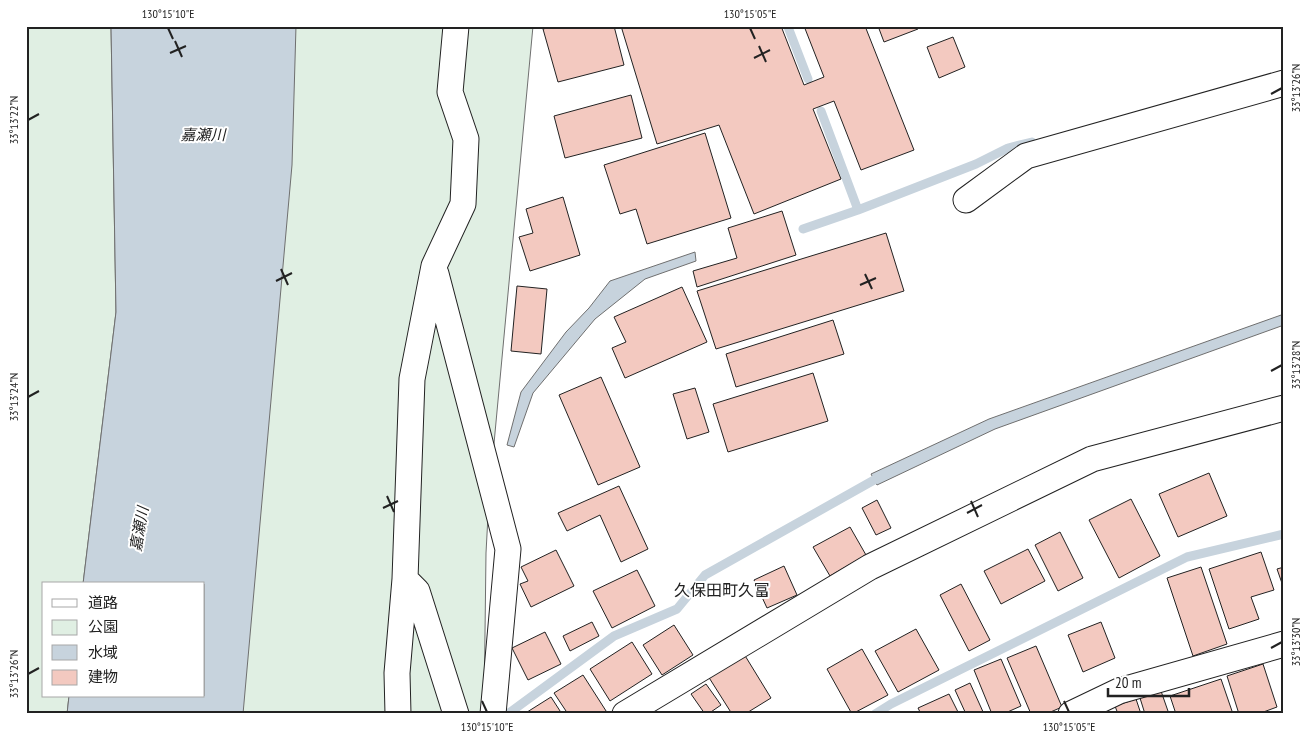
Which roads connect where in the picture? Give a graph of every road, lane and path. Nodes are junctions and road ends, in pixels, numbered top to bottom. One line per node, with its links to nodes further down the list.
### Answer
1 (456, 26): 4 (street)
2 (1284, 83): 3 (street)
3 (966, 200)
4 (434, 266): 6 (street); 10 (street)
5 (1284, 408): 11 (street)
6 (405, 579): 8 (street); 9 (street)
7 (1284, 644): 12 (street)
8 (398, 714)
9 (456, 714)
10 (493, 714)
11 (625, 714)
12 (1072, 714)

